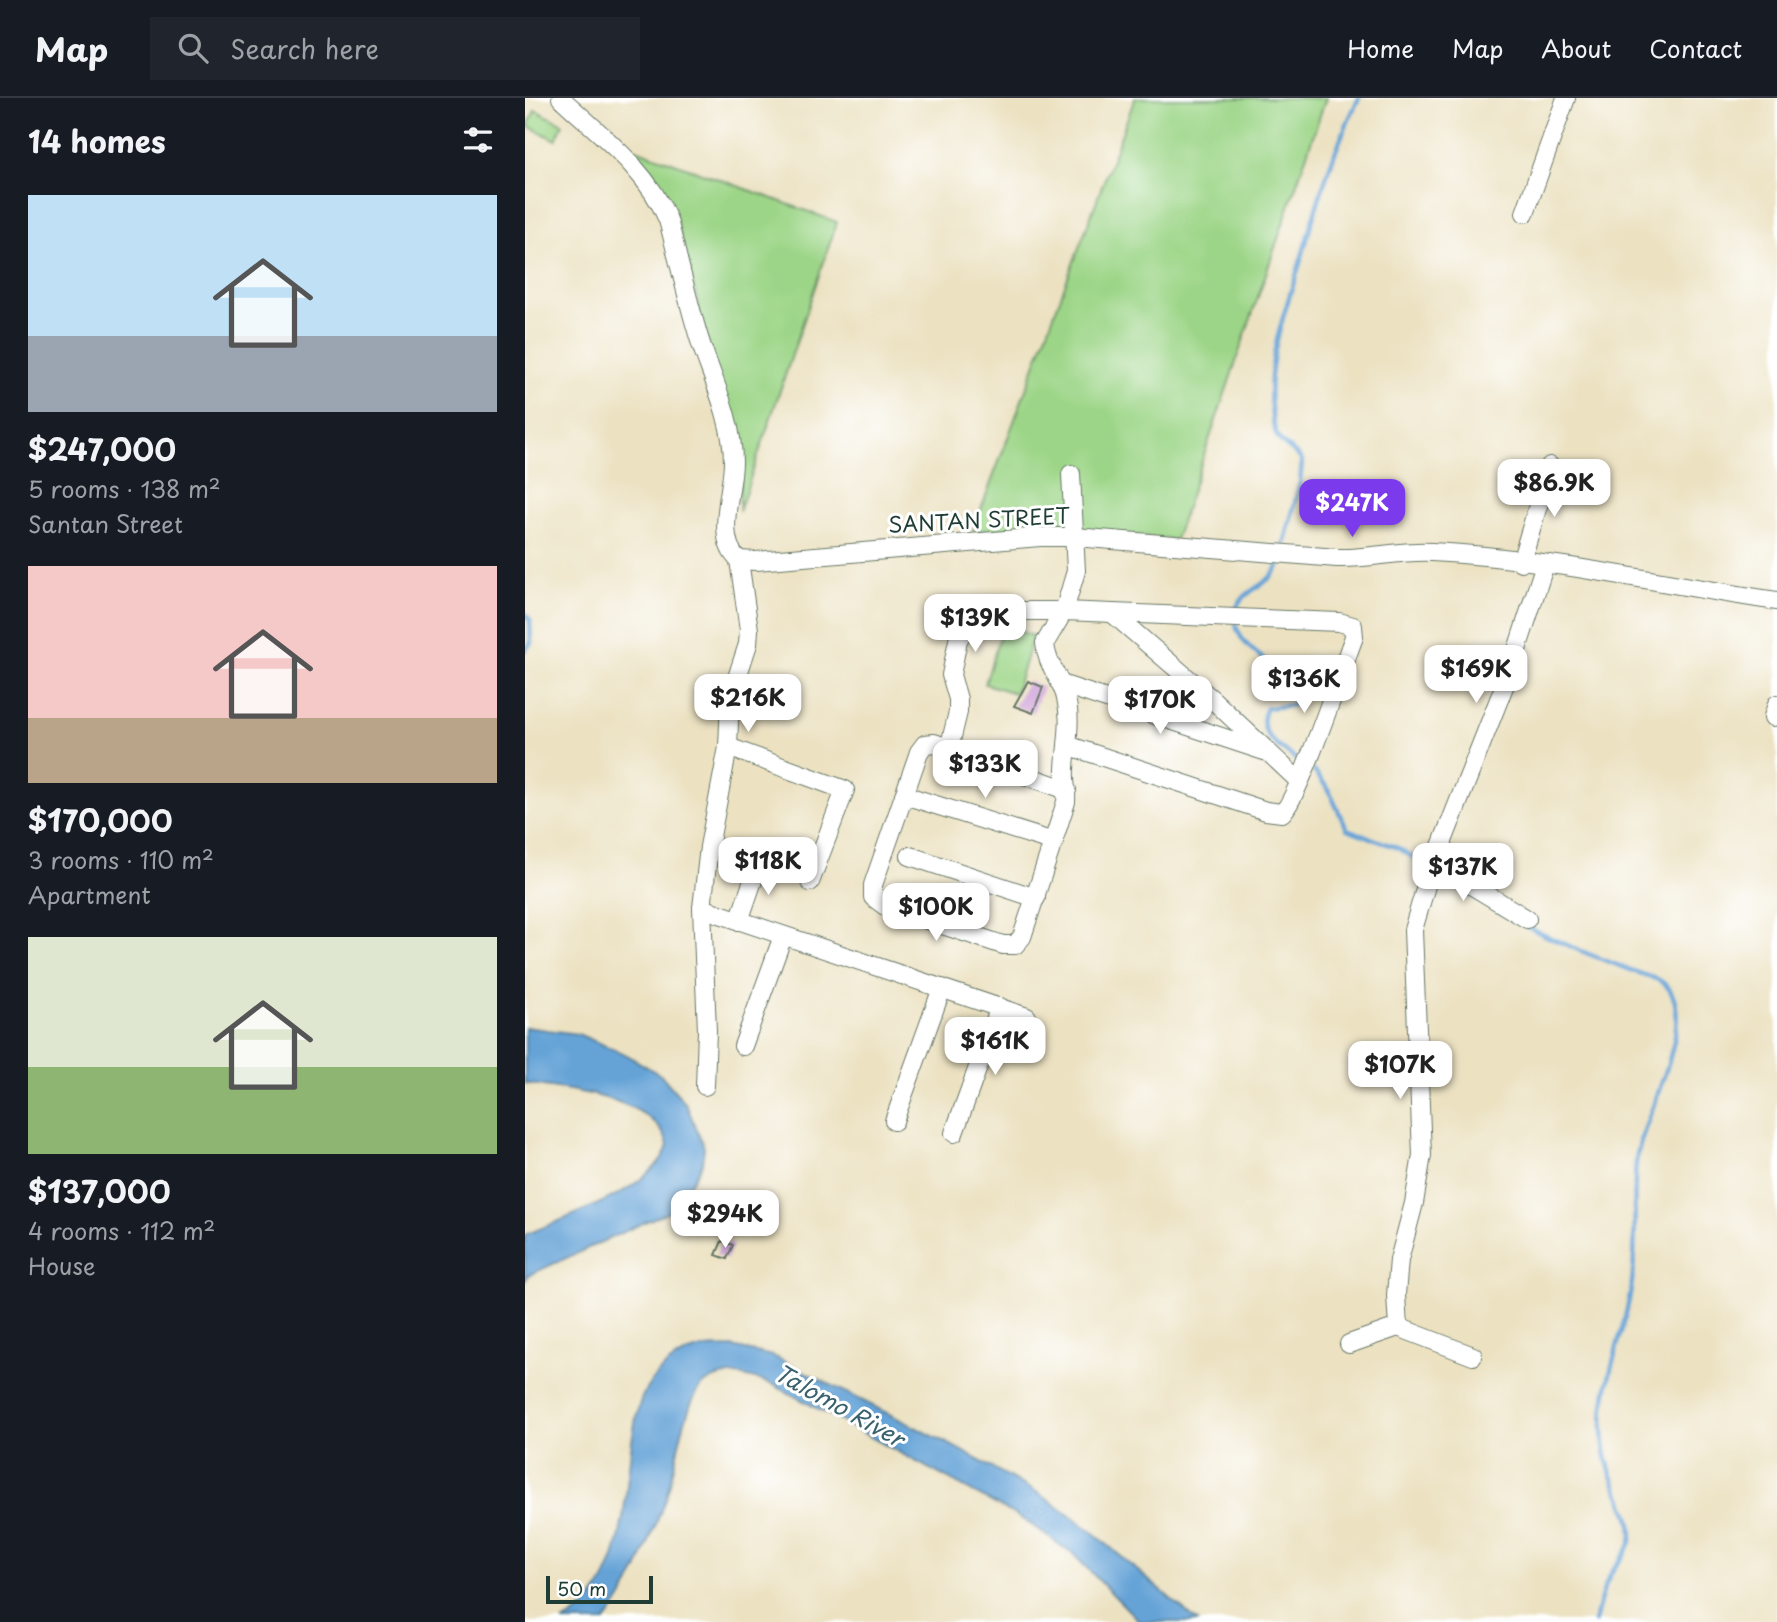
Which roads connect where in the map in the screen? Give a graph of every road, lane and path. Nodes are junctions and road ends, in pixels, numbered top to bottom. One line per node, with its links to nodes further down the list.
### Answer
1 (561, 98): 7 (street)
2 (1566, 98): 3 (street)
3 (1525, 213)
4 (1551, 466): 8 (street)
5 (1071, 474): 6 (street)
6 (1075, 537): 7 (street, SANTAN STREET); 8 (street, SANTAN STREET); 11 (street)
7 (739, 560): 15 (street)
8 (1521, 562): 9 (street, SANTAN STREET)
9 (1545, 564): 10 (street, SANTAN STREET); 22 (street)
10 (1777, 601)
11 (1064, 611): 12 (street); 13 (street); 16 (street)
12 (1112, 613): 17 (street); 18 (street)
13 (1061, 684): 14 (street); 17 (street)
14 (1067, 745): 18 (street); 19 (street)
15 (728, 747): 25 (street); 27 (street)
16 (949, 749): 19 (street); 20 (street)
17 (1271, 753): 18 (street)
18 (1299, 781)
19 (1067, 790): 21 (street)
20 (904, 796): 21 (street); 26 (street)
21 (1054, 842): 26 (street)
22 (1442, 845): 28 (street); 38 (street)
23 (910, 856): 26 (street)
24 (760, 860): 29 (street)
25 (810, 882)
26 (1035, 898)
27 (702, 908): 29 (street); 35 (street)
28 (1527, 919)
29 (739, 921): 30 (street)
30 (783, 936): 31 (street); 34 (street)
31 (942, 988): 32 (street); 36 (street)
32 (1000, 1007): 33 (street); 37 (street)
33 (1027, 1017)
34 (743, 1046)
35 (705, 1086)
36 (894, 1121)
37 (954, 1133)
38 (1398, 1327): 39 (street); 40 (street)
39 (1349, 1344)
40 (1473, 1356)

